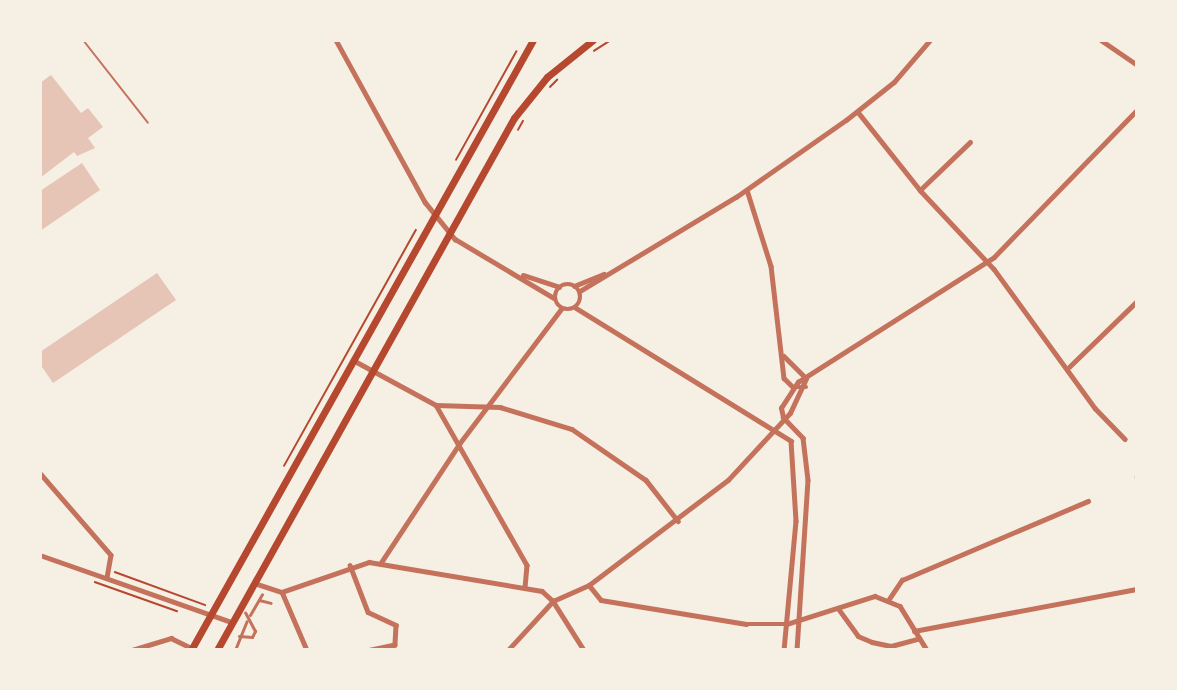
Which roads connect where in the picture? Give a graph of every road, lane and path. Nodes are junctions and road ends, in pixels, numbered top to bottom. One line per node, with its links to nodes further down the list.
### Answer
1 (83, 40): 17 (lane)
2 (99, 40): 3 (street)
3 (163, 40)
4 (336, 40): 22 (street)
5 (533, 40): 22 (main road)
6 (594, 40): 24 (main road)
7 (611, 40): 10 (path)
8 (930, 40): 15 (street)
9 (1101, 40): 11 (street)
10 (588, 54)
11 (1137, 64)
12 (564, 74): 13 (path)
13 (542, 95)
14 (1137, 111): 25 (street)
15 (858, 112): 20 (street); 21 (street)
16 (527, 114): 18 (path)
17 (148, 123)
18 (514, 135)
19 (970, 142): 21 (street)
20 (747, 190): 27 (street); 35 (street)
21 (920, 190): 25 (street)
22 (435, 214): 24 (street); 36 (main road)
23 (422, 225): 49 (path)
24 (449, 232): 26 (street); 38 (main road)
25 (986, 262): 37 (street); 39 (street)
26 (520, 274): 29 (street); 31 (street)
27 (604, 274): 28 (street); 30 (street)
28 (574, 286): 29 (street); 30 (street)
29 (559, 287): 31 (street)
30 (580, 291): 33 (street)
31 (554, 298): 34 (street)
32 (1137, 302): 37 (street)
33 (576, 308): 34 (street); 45 (street)
34 (561, 309): 43 (street)
35 (784, 356): 39 (street); 40 (street)
36 (353, 360): 38 (street); 49 (main road)
37 (1069, 368): 46 (street)
38 (371, 370): 42 (street); 57 (main road)
39 (806, 378): 40 (street); 41 (street)
40 (793, 387): 41 (street); 44 (street)
41 (806, 387): 44 (street)
42 (436, 405): 43 (street); 47 (street)
43 (486, 407): 47 (street); 51 (street)
44 (783, 417): 45 (street); 74 (street)
45 (773, 428): 51 (street); 76 (street)
46 (1125, 439)
47 (459, 444): 53 (street); 60 (street)
48 (40, 473): 55 (street)
49 (284, 481): 71 (main road)
50 (1088, 501): 64 (street)
51 (678, 521): 59 (street)
52 (40, 555): 56 (street)
53 (380, 564): 54 (street); 60 (street)
54 (350, 565): 62 (street); 85 (street)
55 (110, 570): 56 (street); 71 (path)
56 (107, 578): 68 (street)
57 (252, 582): 62 (street); 75 (main road)
58 (95, 583): 68 (path)
59 (590, 585): 66 (street); 76 (street)
60 (525, 587): 66 (street)
61 (1137, 589): 77 (street)
62 (282, 592): 84 (street)
63 (262, 594): 65 (street)
64 (889, 599): 69 (street); 77 (street)
65 (259, 600): 67 (street); 72 (street)
66 (553, 601): 86 (street); 87 (street)
67 (271, 603)
68 (184, 605): 71 (street)
69 (838, 608): 74 (street); 79 (street)
70 (245, 612): 72 (street)
71 (208, 614): 75 (street); 80 (main road)
72 (250, 615): 73 (street)
73 (247, 621): 78 (street); 78 (street)
74 (800, 621): 76 (street); 89 (street)
75 (231, 622): 82 (main road)
76 (787, 624): 88 (street)
77 (914, 631): 79 (street)
78 (239, 636): 83 (street)
79 (918, 639): 90 (street)
80 (193, 649): 81 (street)
81 (132, 650)
82 (218, 650)
83 (235, 650)
84 (307, 650)
85 (371, 650)
86 (508, 650)
87 (584, 650)
88 (784, 650)
89 (797, 650)
90 (927, 650)

